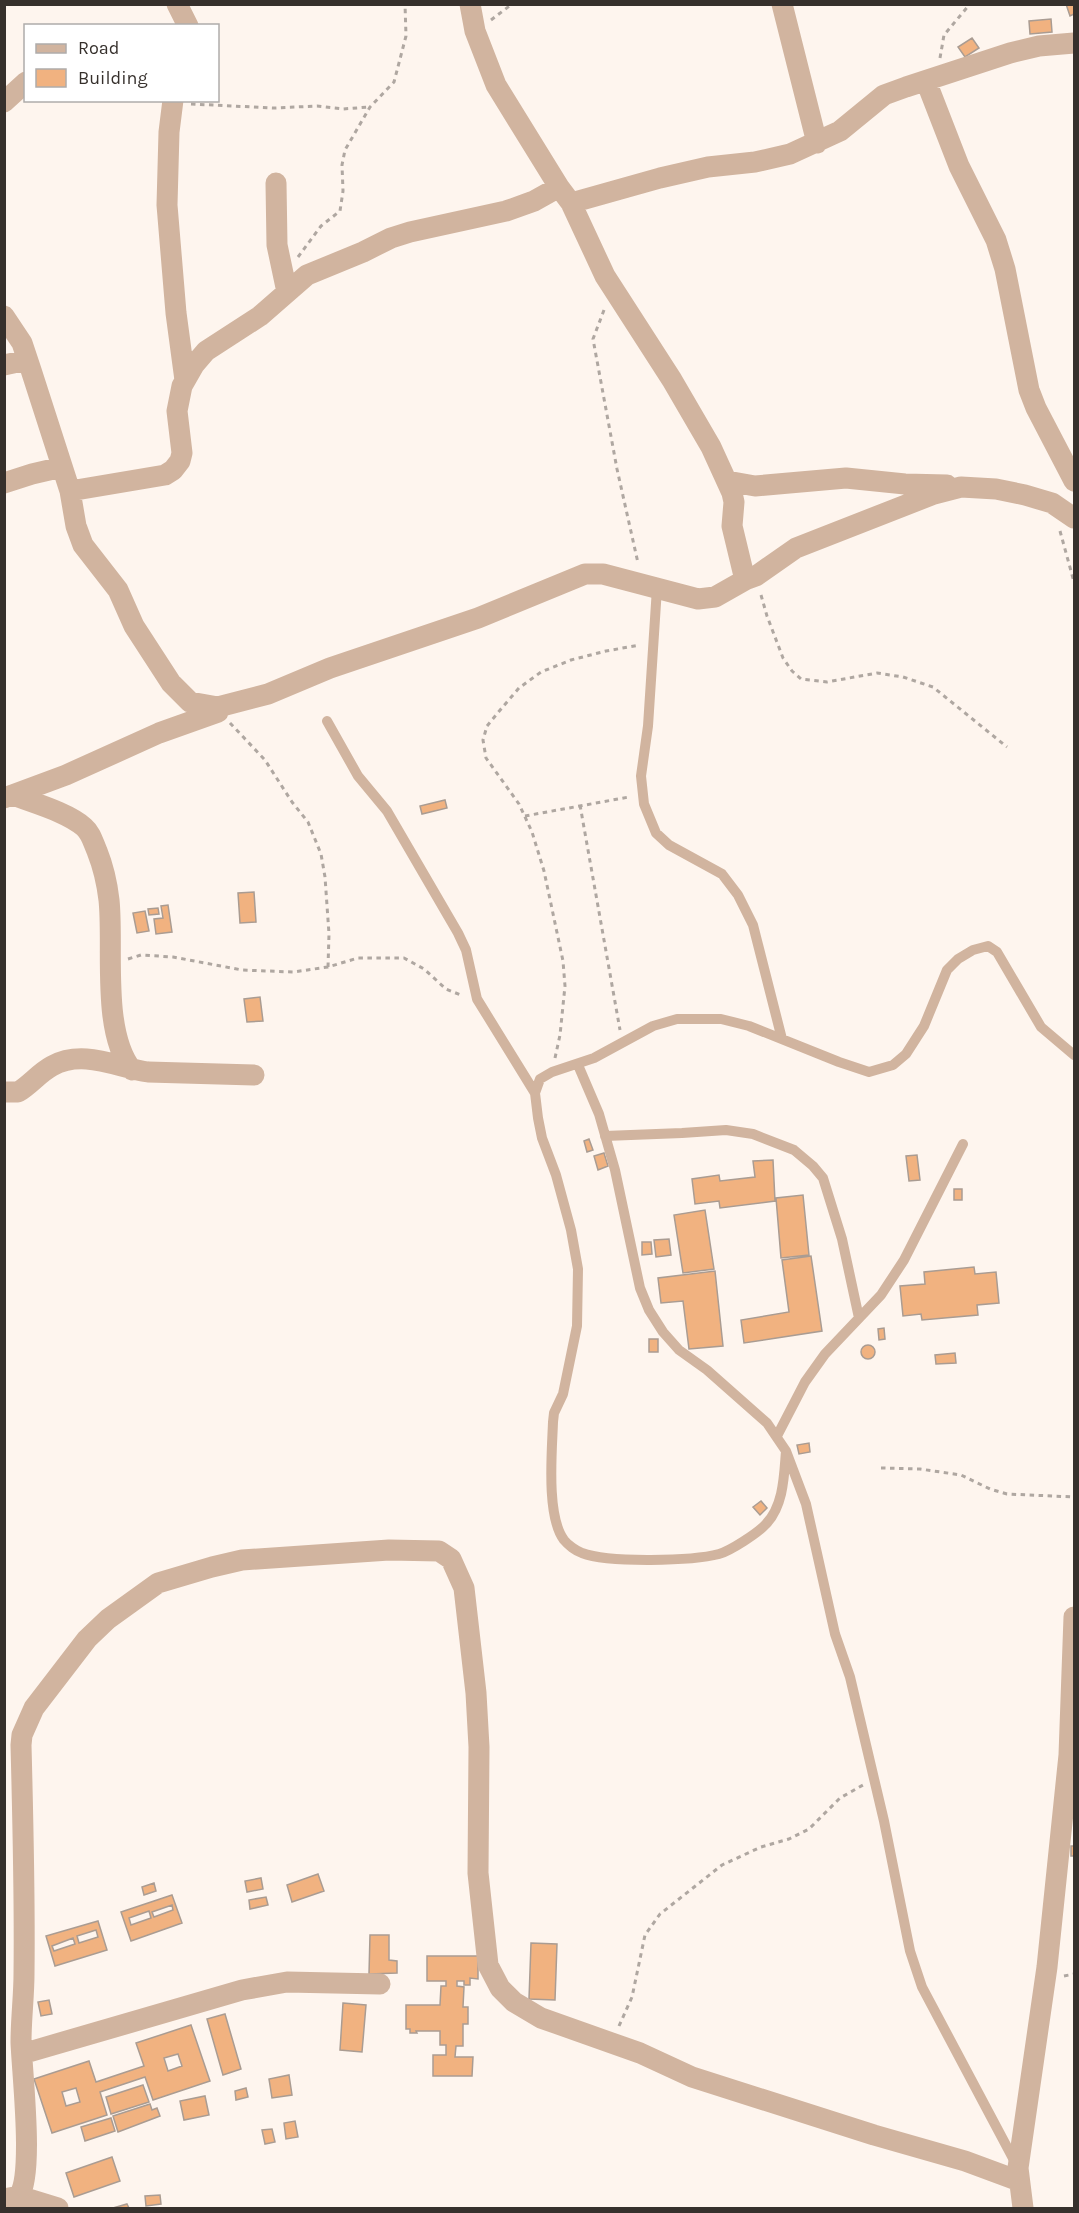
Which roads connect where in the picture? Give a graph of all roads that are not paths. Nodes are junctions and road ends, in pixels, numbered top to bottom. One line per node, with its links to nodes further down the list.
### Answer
1 (177, 4): 4 (street)
2 (470, 4): 12 (street)
3 (782, 4): 10 (street)
4 (187, 24)
5 (1074, 43): 6 (street)
6 (933, 78): 10 (street); 20 (street)
7 (24, 83): 8 (street)
8 (4, 102)
9 (172, 102): 17 (street)
10 (817, 143): 12 (street)
11 (276, 183): 13 (street)
12 (565, 195): 13 (street); 19 (street)
13 (286, 286): 17 (street)
14 (4, 315): 15 (street)
15 (27, 360): 16 (street); 18 (street)
16 (4, 365)
17 (185, 380): 23 (street)
18 (62, 468): 21 (street); 23 (street)
19 (727, 481): 22 (street); 25 (street)
20 (1074, 481)
21 (4, 483)
22 (962, 486): 24 (street); 25 (street)
23 (70, 491): 27 (street)
24 (1074, 518)
25 (751, 578): 26 (street)
26 (650, 586): 27 (street); 30 (lane)
27 (218, 709): 29 (street)
28 (327, 721): 36 (lane)
29 (8, 796): 33 (street)
30 (782, 1039): 31 (lane); 32 (lane)
31 (1074, 1055)
32 (578, 1065): 36 (lane); 37 (lane)
33 (132, 1070): 34 (street); 35 (street)
34 (254, 1075)
35 (4, 1092)
36 (535, 1093): 41 (lane)
37 (605, 1136): 39 (lane); 40 (lane)
38 (963, 1144): 39 (lane)
39 (860, 1318): 40 (lane)
40 (777, 1436): 41 (lane)
41 (786, 1451): 46 (lane)
42 (1074, 1617): 43 (street)
43 (1072, 1755): 46 (street)
44 (380, 1984): 45 (street)
45 (22, 2054): 46 (street); 47 (street)
46 (1019, 2174): 49 (street)
47 (12, 2197): 48 (street)
48 (58, 2208)
49 (1023, 2208)

